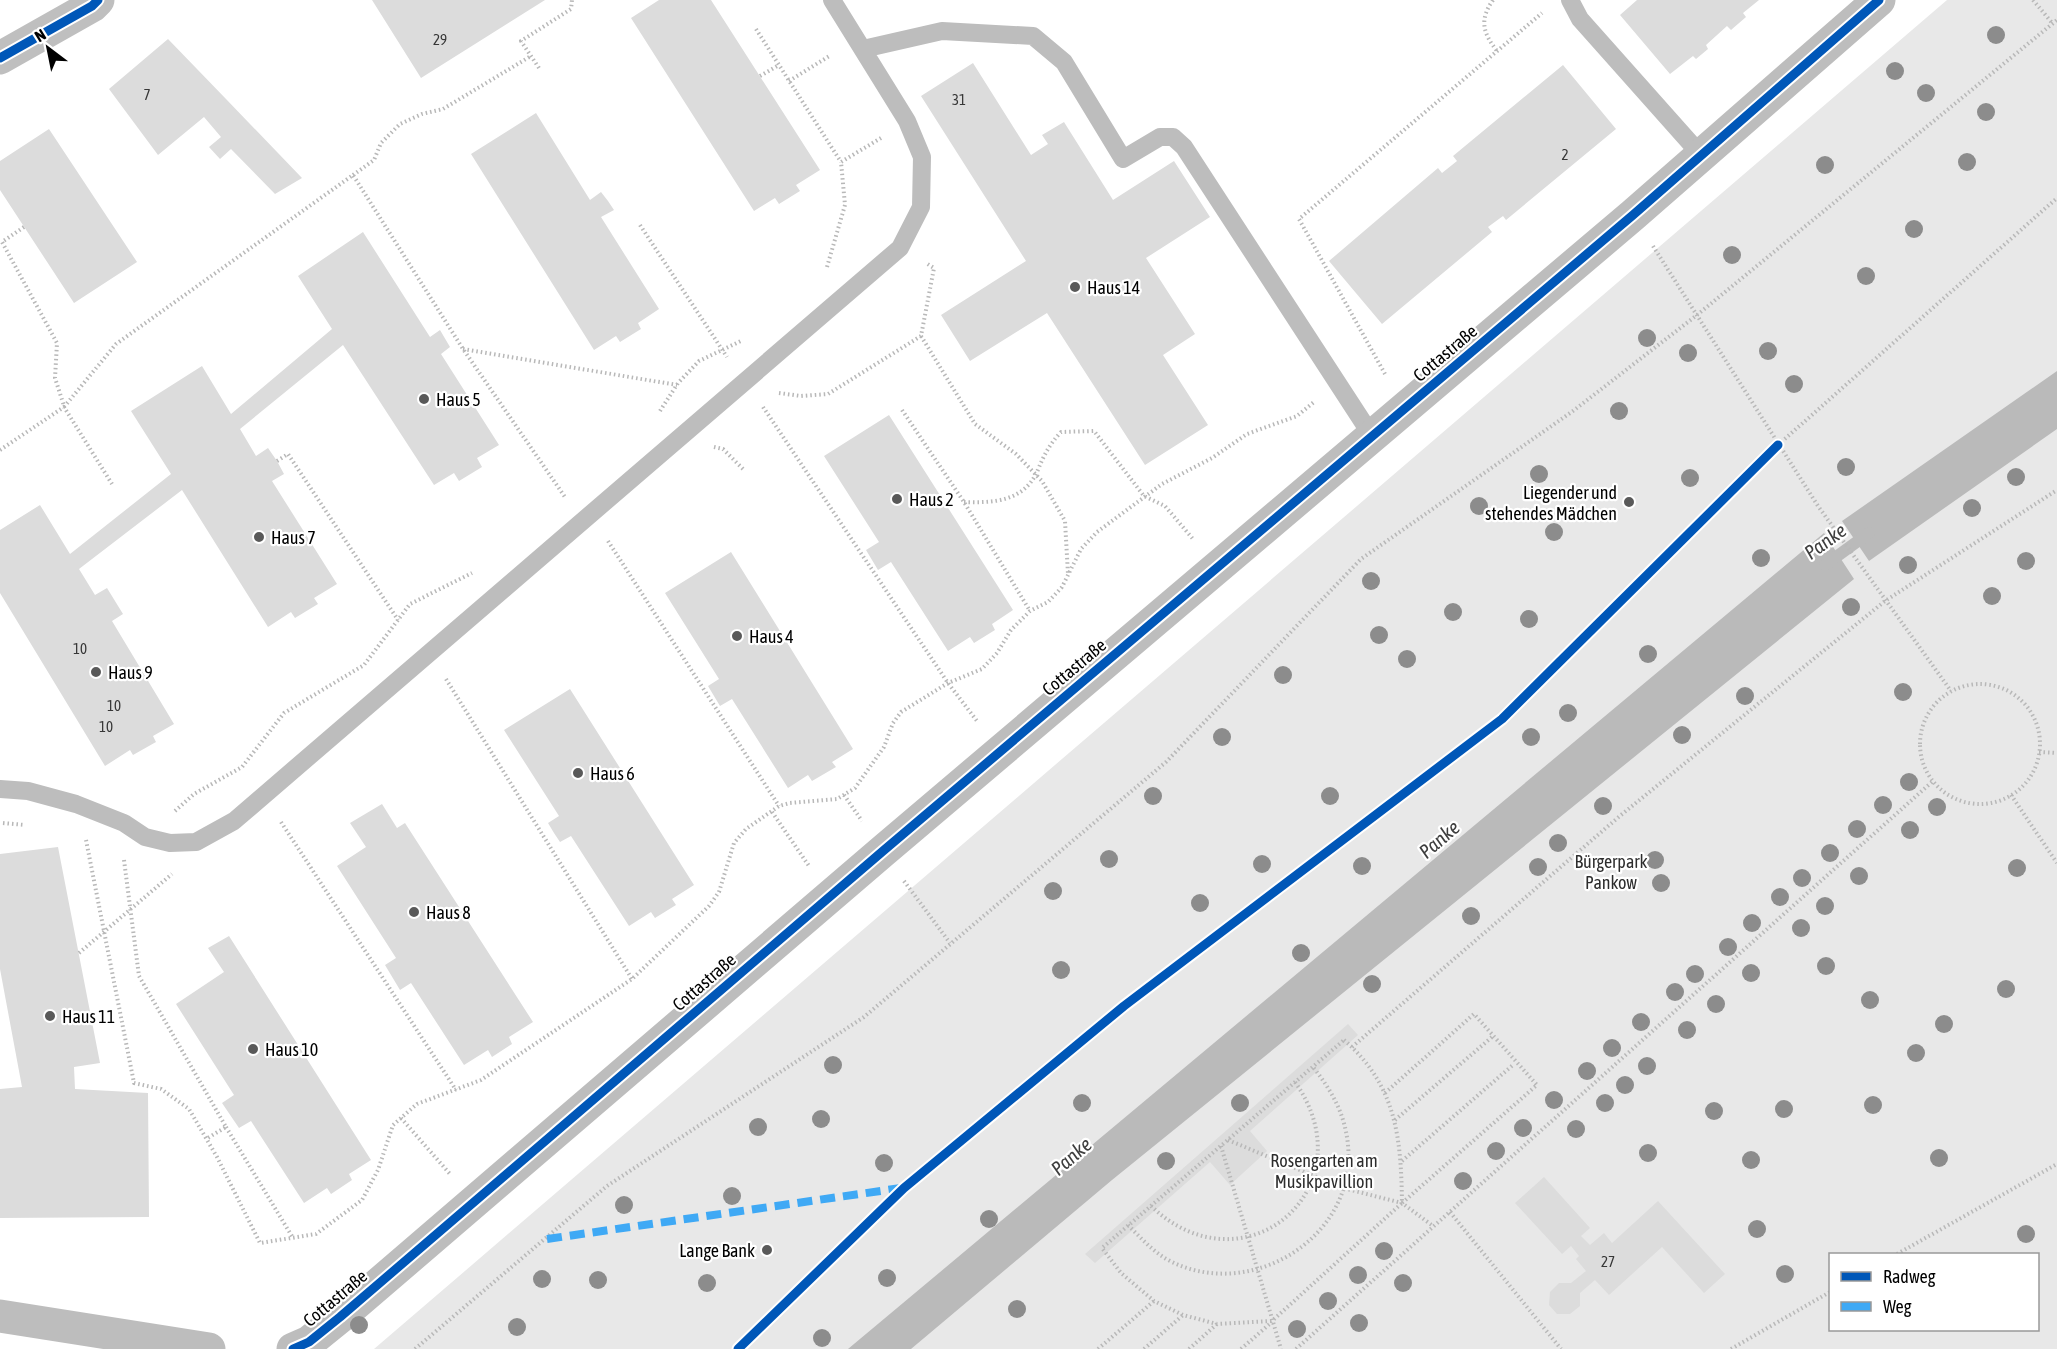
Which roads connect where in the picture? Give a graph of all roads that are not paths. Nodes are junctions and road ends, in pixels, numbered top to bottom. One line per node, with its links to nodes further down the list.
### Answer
1 (98, 0): 6 (main road)
2 (832, 0): 5 (lane)
3 (1570, 0): 7 (lane)
4 (1873, 2): 7 (street, Cottastraße)
5 (860, 43): 8 (lane); 9 (lane)
6 (0, 58)
7 (1701, 155): 8 (street, Cottastraße)
8 (1372, 436): 12 (street, Cottastraße)
9 (0, 789)
10 (0, 1316): 11 (street)
11 (209, 1349)
12 (292, 1349)

